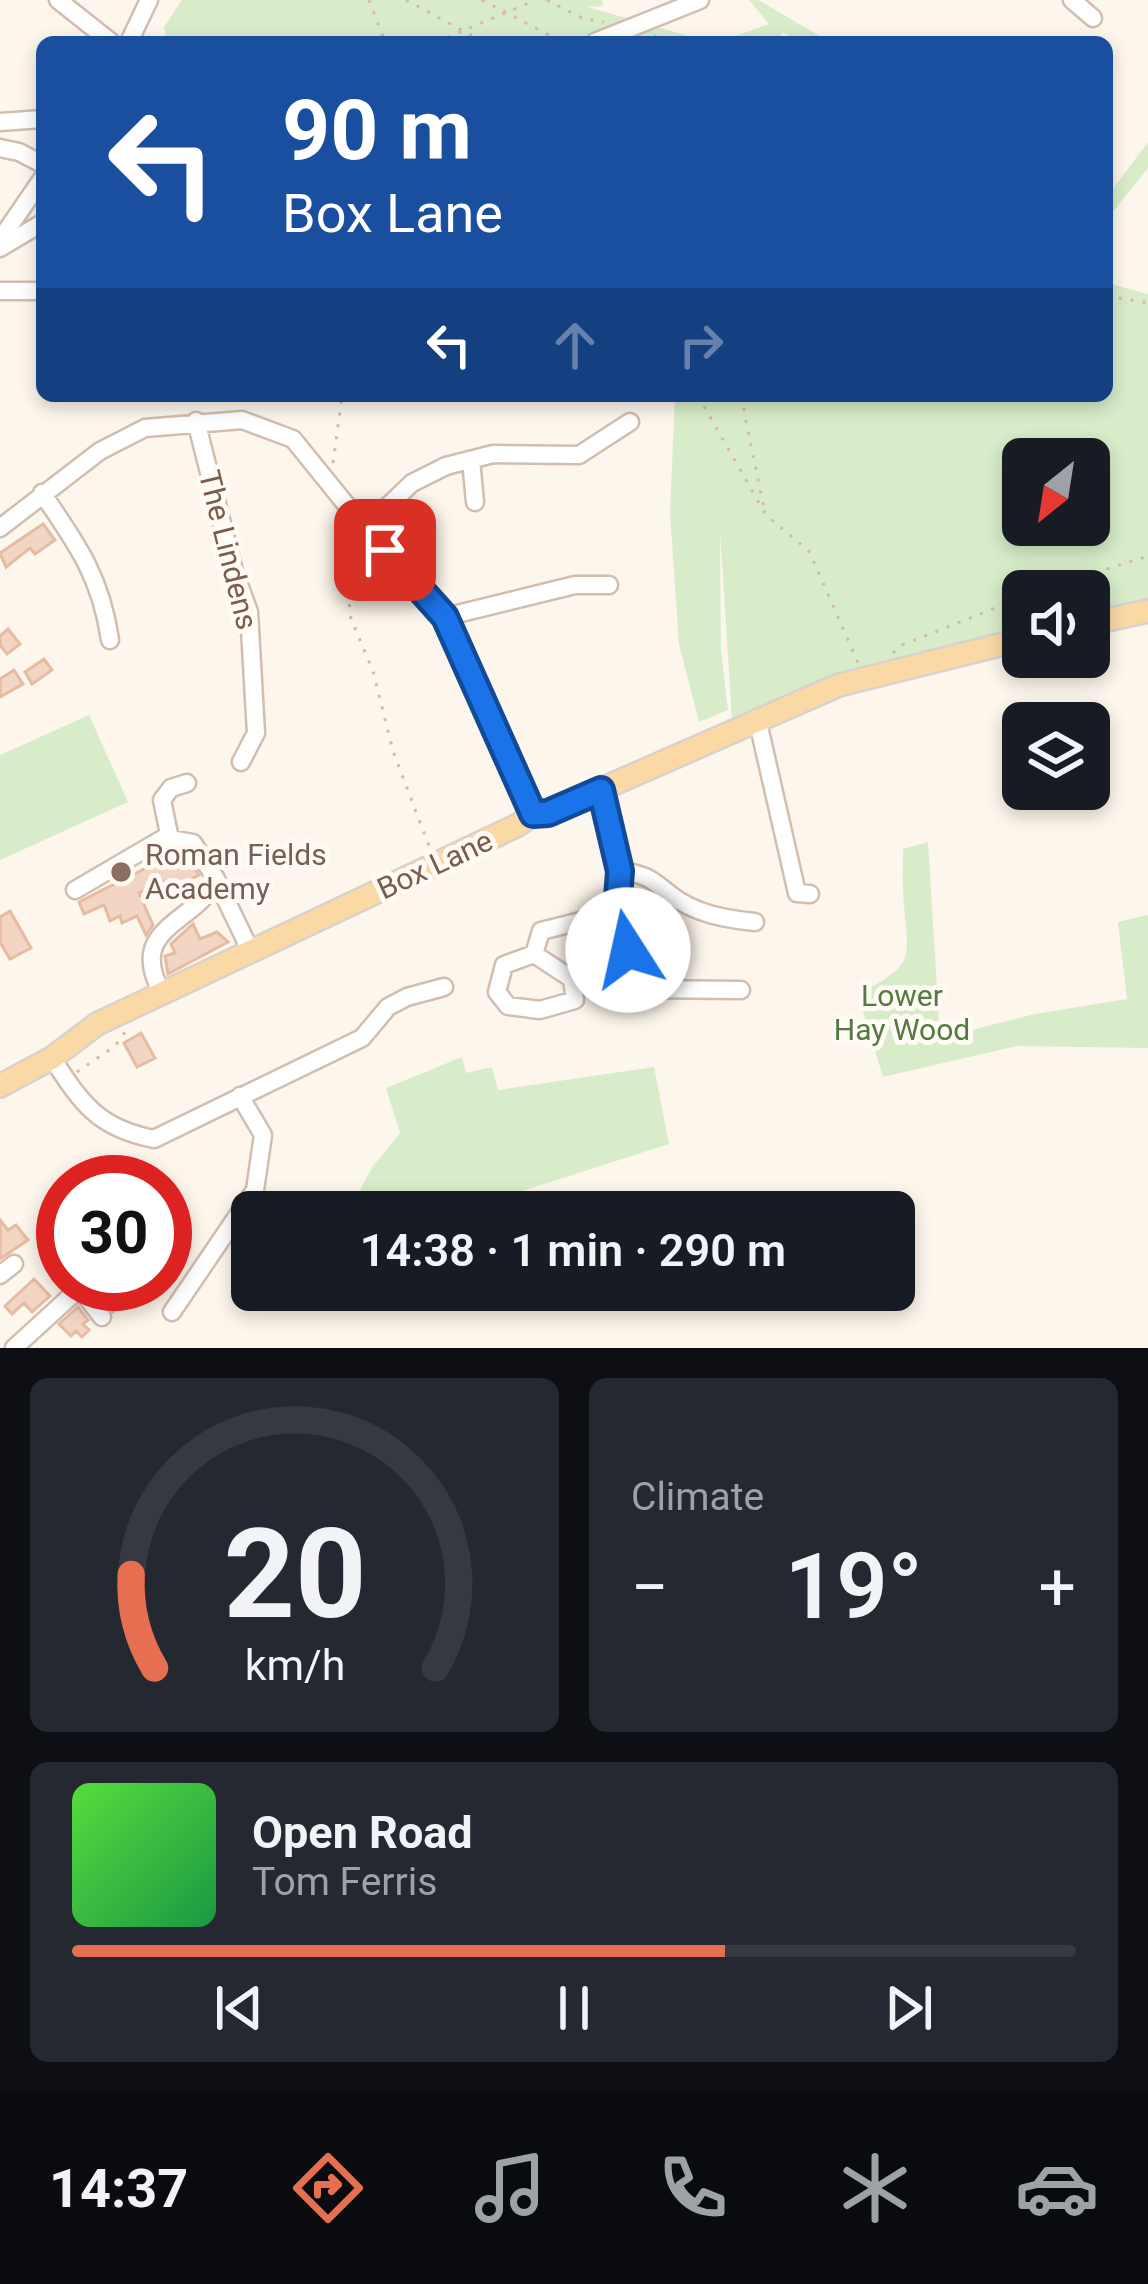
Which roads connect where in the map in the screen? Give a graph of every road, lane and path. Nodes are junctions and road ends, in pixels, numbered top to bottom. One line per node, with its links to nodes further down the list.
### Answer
1 (58, 0): 12 (street)
2 (149, 0): 13 (street)
3 (369, 0): 14 (path)
4 (406, 0): 11 (path)
5 (482, 0): 9 (path)
6 (536, 0): 9 (path)
7 (700, 0): 18 (street)
8 (1072, 0): 10 (street)
9 (507, 12): 11 (path); 17 (path)
10 (1094, 18)
11 (464, 30): 15 (path); 16 (path)
12 (103, 36)
13 (132, 36)
14 (383, 36)
15 (450, 36)
16 (474, 36)
17 (551, 36)
18 (610, 36)
19 (36, 119): 20 (street)
20 (0, 122)
21 (0, 148): 22 (street)
22 (36, 161)
23 (36, 188): 25 (street)
24 (36, 227): 25 (street)
25 (0, 244)
26 (0, 291): 27 (street)
27 (36, 291)
28 (1113, 297): 29 (path)
29 (1148, 303)
30 (342, 402): 36 (path)
31 (701, 402): 39 (path)
32 (744, 402): 39 (path)
33 (196, 421): 36 (street); 37 (street); 55 (street, The Lindens)
34 (630, 422): 35 (street)
35 (471, 460): 38 (street); 41 (street)
36 (329, 483): 41 (street)
37 (42, 493): 40 (street); 50 (street)
38 (475, 502)
39 (766, 515): 53 (path)
40 (0, 528)
41 (365, 528): 42 (street)
42 (385, 550): 48 (street); 60 (path)
43 (1148, 556): 44 (path)
44 (1104, 570)
45 (608, 585): 48 (street)
46 (1002, 605): 52 (path)
47 (1148, 611): 49 (main road)
48 (445, 617): 58 (street)
49 (1110, 619)
50 (110, 640)
51 (1002, 644): 53 (main road, Box Lane)
52 (889, 656)
53 (864, 678): 54 (main road, Box Lane)
54 (757, 718): 57 (main road, Box Lane); 64 (street)
55 (242, 762)
56 (188, 783): 59 (street)
57 (601, 790): 58 (main road, Box Lane); 61 (street)
58 (533, 814): 60 (main road, Box Lane)
59 (170, 839): 62 (street); 63 (street)
60 (436, 864): 67 (main road, Box Lane)
61 (620, 871): 65 (street); 66 (street)
62 (216, 879): 67 (street); 71 (street)
63 (75, 890)
64 (810, 894)
65 (617, 911): 68 (street); 70 (street)
66 (755, 922)
67 (250, 952): 71 (main road, Box Lane)
68 (534, 954): 68 (street)
69 (444, 987): 75 (street)
70 (741, 990)
71 (156, 996): 72 (main road, Box Lane); 73 (path)
72 (52, 1058): 73 (street); 74 (main road, Box Lane)
73 (66, 1079): 75 (street)
74 (0, 1085)
75 (240, 1096): 78 (street)
76 (55, 1311): 80 (street)
77 (98, 1311): 79 (street)
78 (172, 1312)
79 (102, 1317)
80 (14, 1348)

